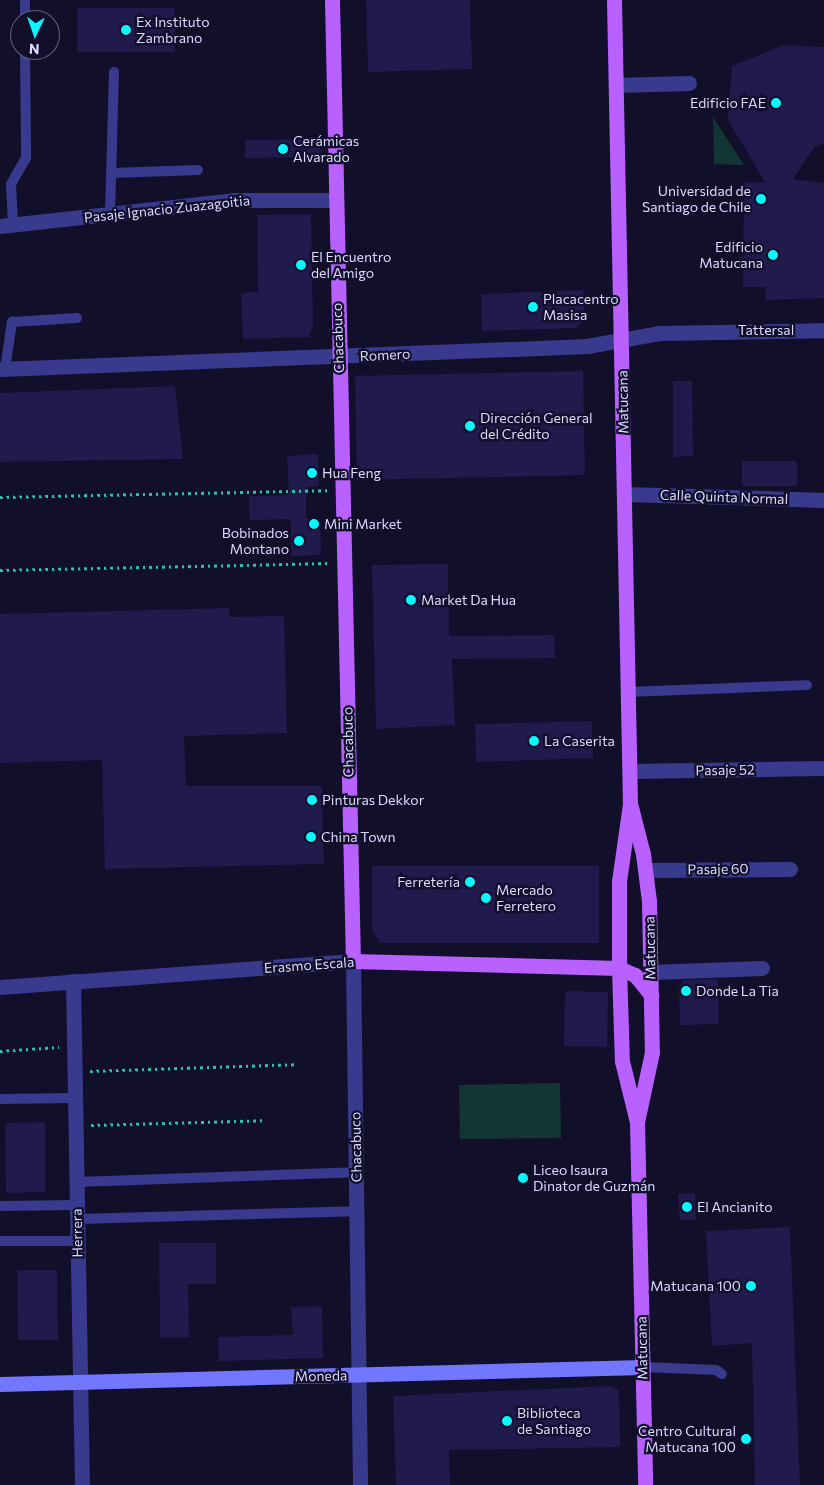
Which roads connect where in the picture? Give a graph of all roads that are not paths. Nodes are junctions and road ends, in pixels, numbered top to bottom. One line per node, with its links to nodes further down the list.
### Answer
1 (332, 0): 9 (main road, Chacabuco)
2 (614, 0): 6 (main road, Matucana)
3 (25, 60): 11 (lane)
4 (114, 72): 8 (lane)
5 (689, 82): 6 (street)
6 (616, 85): 15 (main road, Matucana)
7 (198, 170): 8 (lane)
8 (111, 173): 10 (lane)
9 (334, 200): 10 (street, Pasaje Ignacio Zuazagoitia); 16 (main road, Chacabuco)
10 (110, 214): 11 (street, Pasaje Ignacio Zuazagoitia)
11 (7, 225)
12 (77, 318): 17 (lane)
13 (824, 330): 14 (street, Tattersal)
14 (708, 331): 15 (street, Romero)
15 (622, 339): 16 (street, Romero); 18 (main road, Matucana)
16 (339, 357): 17 (street, Romero); 27 (main road, Chacabuco)
17 (2, 369)
18 (625, 494): 19 (street, Calle Quinta Normal); 21 (main road, Matucana)
19 (824, 500)
20 (806, 685): 21 (lane)
21 (628, 692): 23 (main road, Matucana)
22 (820, 768): 23 (street, Pasaje 52)
23 (630, 771): 24 (main road, Matucana)
24 (630, 804): 26 (main road, Matucana); 28 (main road, Matucana)
25 (790, 868): 26 (street, Pasaje 60)
26 (646, 870): 30 (main road, Matucana)
27 (353, 961): 28 (main road, Erasmo Escala); 31 (street, Erasmo Escala); 37 (street, Chacabuco)
28 (619, 968): 33 (main road); 36 (main road, Matucana)
29 (762, 968): 30 (street)
30 (651, 972): 33 (main road, Matucana)
31 (73, 982): 32 (street, Erasmo Escala); 34 (street, Herrera)
32 (0, 987)
33 (651, 995): 36 (main road, Matucana)
34 (75, 1098): 35 (lane); 38 (street, Herrera)
35 (0, 1099)
36 (637, 1122): 44 (main road, Matucana)
37 (356, 1172): 38 (lane); 40 (street, Chacabuco)
38 (76, 1182): 41 (street, Herrera)
39 (0, 1206): 41 (lane)
40 (356, 1211): 41 (lane); 46 (street, Chacabuco)
41 (77, 1212): 43 (street, Herrera)
42 (0, 1241): 43 (lane)
43 (77, 1241): 47 (street, Herrera)
44 (642, 1367): 45 (lane); 46 (street, Moneda); 51 (main road, Matucana)
45 (722, 1374)
46 (359, 1375): 47 (street, Moneda); 50 (street, Chacabuco)
47 (80, 1382): 48 (street, Moneda); 49 (street, Herrera)
48 (0, 1384)
49 (82, 1485)
50 (360, 1485)
51 (645, 1485)

